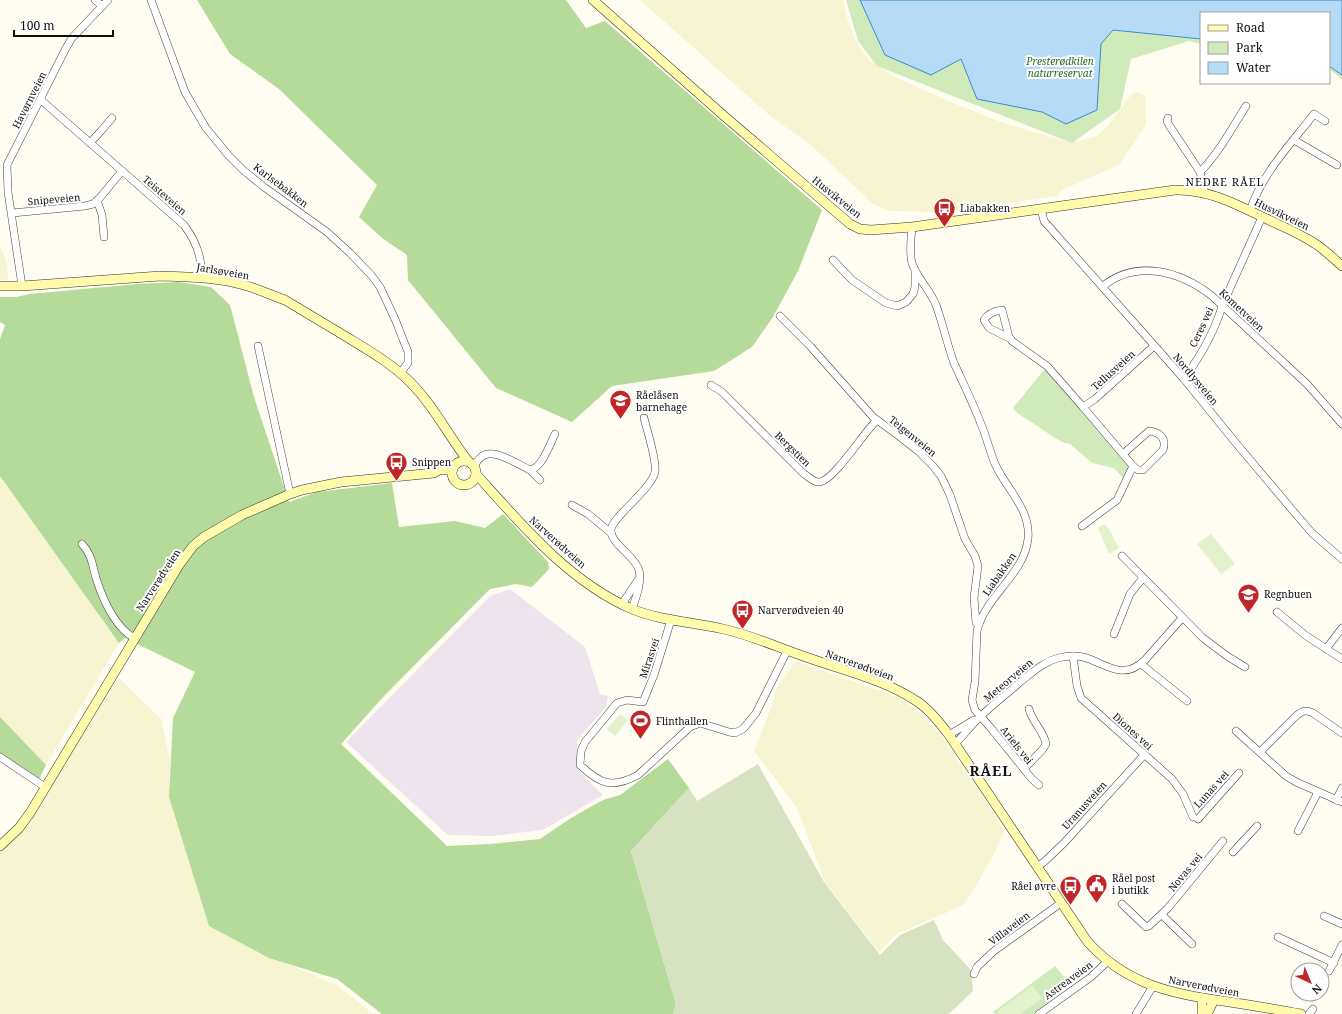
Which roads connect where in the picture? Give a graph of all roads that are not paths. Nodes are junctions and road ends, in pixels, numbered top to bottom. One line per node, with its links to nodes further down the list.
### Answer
1 (95, 0): 5 (street)
2 (108, 0): 5 (street, Havørnveien)
3 (151, 0): 37 (street, Karlsebakken)
4 (593, 0): 23 (main road, Husvikveien)
5 (102, 6): 6 (street, Havørnveien)
6 (41, 100): 12 (street, Teisteveien); 13 (street, Havørnveien)
7 (1246, 106): 16 (street)
8 (112, 118): 12 (street)
9 (1168, 118): 16 (street)
10 (1325, 121): 11 (street)
11 (1294, 140): 14 (street); 20 (street)
12 (90, 143): 15 (street, Teisteveien)
13 (4, 164): 21 (street, Havørnveien)
14 (1336, 165)
15 (122, 171): 18 (street, Snipeveien); 28 (street, Teisteveien)
16 (1200, 172): 17 (street)
17 (1205, 193): 19 (main road, Husvikveien); 20 (main road, Husvikveien)
18 (97, 200): 21 (street, Snipeveien); 24 (street)
19 (1041, 209): 23 (main road, Husvikveien); 31 (street, Nordlysveien)
20 (1250, 211): 22 (main road, Husvikveien)
21 (12, 213): 30 (street, Havørnveien)
22 (1262, 217): 26 (main road, Husvikveien); 32 (street, Ceres vei)
23 (912, 227): 27 (street, Liabakken)
24 (104, 237)
25 (833, 260): 27 (street, Liabakken)
26 (1342, 266)
27 (915, 270): 68 (street, Liabakken)
28 (201, 278): 30 (main road, Jarlsøveien); 37 (main road, Jarlsøveien)
29 (0, 286): 30 (main road, Jarlsøveien)
30 (22, 286)
31 (1103, 286): 32 (street, Kometveien); 36 (street, Nordlysveien)
32 (1222, 306): 38 (street, Ceres vei); 43 (street, Kometveien)
33 (780, 316): 42 (street, Teigenveien)
34 (1011, 339): 40 (street)
35 (258, 346): 54 (street)
36 (1154, 346): 38 (street, Nordlysveien); 40 (street, Tellusveien)
37 (400, 373): 45 (main road, Jarlsøveien)
38 (1184, 379): 60 (street, Nordlysveien)
39 (711, 385): 42 (street, Bergstien)
40 (1083, 407): 46 (street)
41 (644, 418): 57 (street)
42 (877, 420): 68 (street, Teigenveien)
43 (1342, 424)
44 (555, 434): 49 (street)
45 (455, 444): 48 (main road, Jarlsøveien); 50 (main road, Jarlsøveien)
46 (1123, 454): 47 (street); 47 (street)
47 (1133, 466): 56 (street)
48 (473, 467): 49 (street, Narverødveien); 50 (main road, Narverødveien); 52 (main road, Narverødveien); 53 (main road, Narverødveien)
49 (530, 470): 51 (street, Narverødveien)
50 (454, 471): 52 (main road, Narverødveien); 54 (main road, Narverødveien)
51 (540, 480)
52 (470, 484): 53 (main road, Narverødveien)
53 (488, 487): 63 (main road, Narverødveien)
54 (290, 494): 71 (main road, Narverødveien)
55 (572, 505): 57 (street)
56 (1082, 526)
57 (611, 533): 62 (street)
58 (82, 544): 71 (street)
59 (1122, 556): 61 (street)
60 (1342, 559)
61 (1143, 578): 66 (street); 70 (street)
62 (639, 579): 63 (street); 64 (street)
63 (622, 604): 64 (main road, Narverødveien)
64 (632, 609): 67 (main road, Narverødveien)
65 (1277, 612): 72 (street)
66 (1182, 618): 76 (street); 77 (street)
67 (671, 620): 73 (main road, Narverødveien); 73 (street, Mirasvei)
68 (979, 624): 80 (street, Liabakken)
69 (1342, 628): 72 (street)
70 (1114, 634)
71 (134, 638): 91 (main road, Narverødveien)
72 (1326, 650): 75 (street)
73 (787, 651): 83 (main road, Narverødveien)
74 (1073, 656): 76 (street, Meteorveien); 80 (street, Meteorveien); 86 (street, Diones vei)
75 (1342, 659)
76 (1141, 664): 78 (street)
77 (1245, 668)
78 (1187, 701)
79 (1029, 709): 88 (street)
80 (980, 717): 83 (street); 84 (street); 88 (street, Ariels vei)
81 (1236, 731): 85 (street)
82 (1342, 734): 85 (street)
83 (949, 735): 84 (main road, Narverødveien)
84 (955, 744): 101 (main road, Narverødveien)
85 (1260, 752): 93 (street)
86 (1144, 755): 95 (street, Diones vei); 101 (street, Uranusveien)
87 (0, 757): 91 (street)
88 (1024, 769): 90 (street, Ariels vei)
89 (1239, 773): 95 (street, Lunas vei)
90 (1039, 785)
91 (45, 787): 99 (main road, Narverødveien)
92 (1342, 788): 94 (street)
93 (1318, 792): 94 (street); 97 (street)
94 (1339, 801)
95 (1196, 818)
96 (1257, 826): 100 (street)
97 (1298, 831)
98 (1223, 841): 104 (street, Novas vei)
99 (0, 846)
100 (1232, 852)
101 (1037, 867): 102 (main road, Narverødveien)
102 (1061, 903): 110 (main road, Narverødveien); 113 (street, Villaveien)
103 (1122, 904): 104 (street, Novas vei)
104 (1162, 915): 108 (street)
105 (1324, 916): 106 (street)
106 (1342, 924)
107 (1278, 937): 111 (street)
108 (1192, 944)
109 (1342, 946): 111 (street)
110 (1108, 962): 114 (main road, Narverødveien); 117 (street, Astreaveien)
111 (1334, 963): 112 (street)
112 (1330, 969)
113 (974, 974)
114 (1153, 986): 115 (main road, Narverødveien); 118 (street)
115 (1202, 998): 116 (main road, Narverødveien); 119 (main road)
116 (1214, 1000): 120 (main road); 121 (main road, Narverødveien)
117 (1039, 1014)
118 (1136, 1014)
119 (1202, 1014)
120 (1207, 1014)
121 (1300, 1014)

